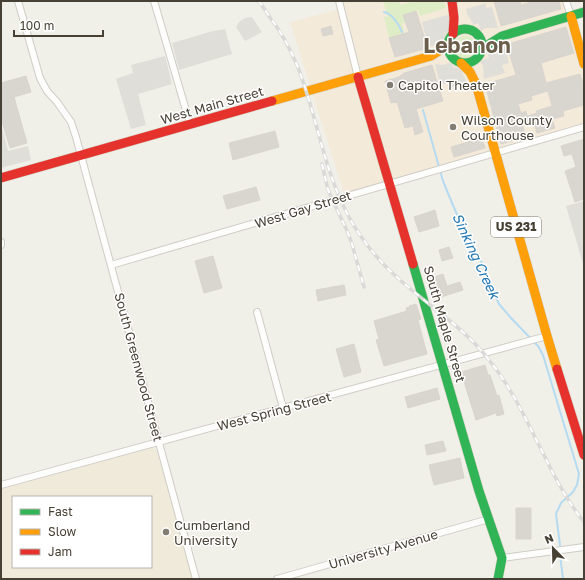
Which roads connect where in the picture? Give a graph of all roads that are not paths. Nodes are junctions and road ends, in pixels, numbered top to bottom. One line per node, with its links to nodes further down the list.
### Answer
1 (18, 1): 21 (street, South Greenwood Street)
2 (154, 1): 18 (street)
3 (339, 1): 16 (street)
4 (566, 1): 7 (street)
5 (453, 5): 8 (main road); 9 (main road)
6 (584, 12): 7 (main road)
7 (571, 16): 10 (main road); 15 (main road)
8 (473, 31): 9 (main road); 10 (main road); 12 (main road)
9 (453, 34): 11 (main road)
10 (502, 36): 12 (main road)
11 (448, 45): 13 (main road, West Main Street); 14 (main road, US 231)
12 (481, 53): 14 (main road); 17 (main road)
13 (431, 56): 14 (main road, West Main Street); 16 (main road, West Main Street)
14 (457, 61): 17 (main road, US 231)
15 (584, 64)
16 (358, 77): 18 (main road, West Main Street); 23 (main road, South Maple Street)
17 (476, 84): 20 (main road, US 231)
18 (190, 124): 21 (main road, West Main Street)
19 (584, 127): 20 (street, West Gay Street)
20 (496, 153): 23 (street, West Gay Street); 26 (main road, US 231)
21 (81, 155): 22 (main road, West Main Street); 24 (street, South Greenwood Street)
22 (1, 178)
23 (390, 183): 24 (street, West Gay Street); 27 (main road, South Maple Street)
24 (111, 265): 29 (street, South Greenwood Street)
25 (257, 312): 28 (street)
26 (547, 336): 27 (street, West Spring Street); 30 (main road, US 231)
27 (443, 364): 28 (street, West Spring Street); 32 (main road, South Maple Street)
28 (283, 408): 29 (street, West Spring Street)
29 (159, 442): 31 (street, West Spring Street); 35 (street, South Greenwood Street)
30 (584, 455)
31 (1, 485)
32 (489, 519): 34 (main road, South Maple Street); 36 (street, University Avenue)
33 (584, 546): 34 (street)
34 (502, 558): 37 (main road, South Maple Street)
35 (196, 579)
36 (277, 579)
37 (498, 579)

